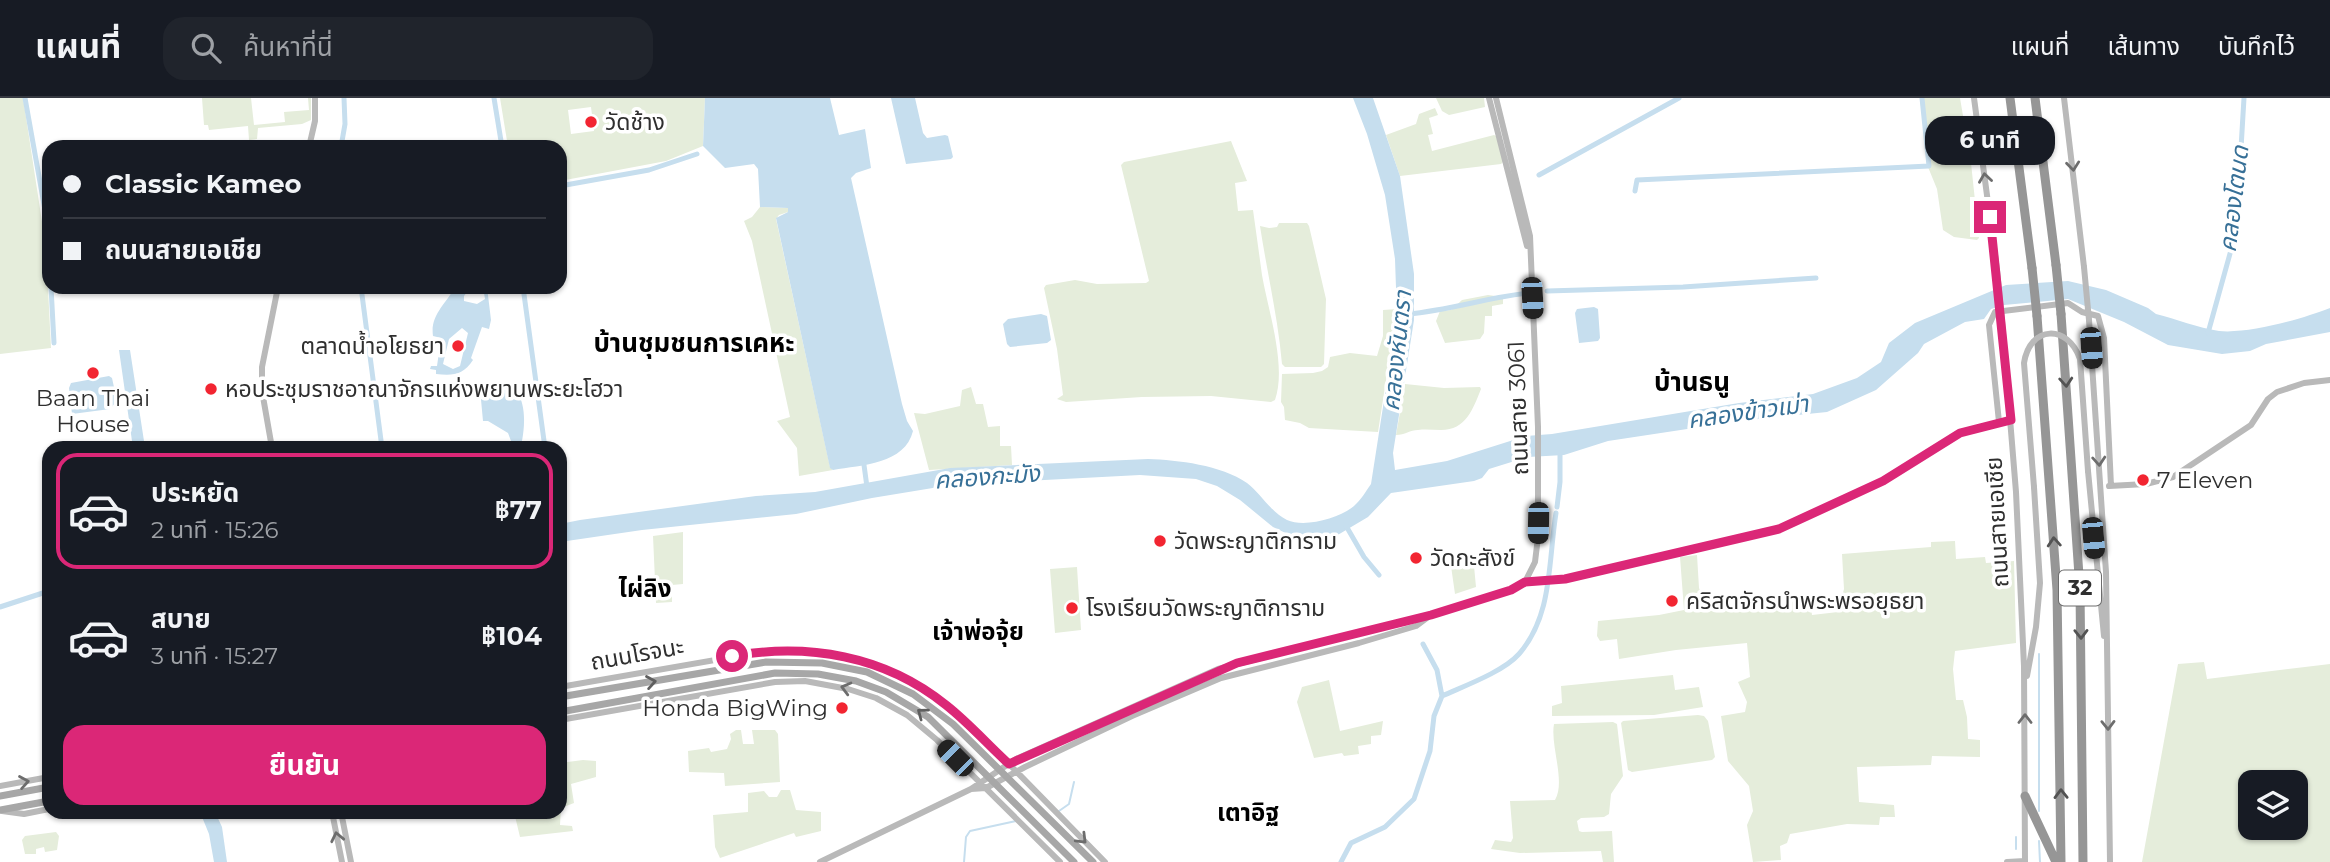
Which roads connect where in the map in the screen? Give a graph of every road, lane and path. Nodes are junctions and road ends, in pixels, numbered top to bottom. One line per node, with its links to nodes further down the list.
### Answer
1 (315, 98): 8 (main road)
2 (1489, 98): 9 (main road, ถนนสาย 3061)
3 (1496, 98): 9 (main road, ถนนสาย 3061)
4 (1974, 98): 12 (main road, ถนนสายเอเชีย, one-way to 4, bridge)
5 (2010, 98): 55 (highway, 32, one-way to 5, bridge)
6 (2035, 98): 56 (highway, 32, one-way to 56, bridge)
7 (2064, 98): 16 (main road, one-way to 16, bridge)
8 (311, 140)
9 (1529, 255): 17 (main road, ถนนสาย 3061)
10 (277, 294): 14 (main road)
11 (2330, 380): 15 (main road)
12 (2011, 420): 13 (main road); 22 (main road, ถนนสายเอเชีย)
13 (1998, 422): 15 (main road); 17 (main road)
14 (271, 441)
15 (2111, 485): 16 (main road)
16 (2100, 486): 19 (main road)
17 (1525, 582): 18 (main road)
18 (1431, 615): 27 (main road); 29 (main road)
19 (2107, 655): 22 (main road, bridge); 57 (main road, one-way to 57)
20 (567, 686): 27 (main road, ถนนโรจนะ)
21 (621, 687): 23 (main road, ถนนโรจนะ); 24 (main road); 28 (main road, ถนนโรจนะ, one-way to 28)
22 (2025, 688): 40 (main road, ถนนสายเอเชีย, one-way to 22)
23 (567, 696)
24 (623, 700): 25 (main road, ถนนโรจนะ); 30 (main road, ถนนโรจนะ, one-way to 24)
25 (567, 711)
26 (567, 719): 33 (main road, one-way to 26)
27 (1009, 764): 28 (main road); 29 (main road, ถนนโรจนะ)
28 (1000, 770): 30 (main road); 31 (main road, ถนนโรจนะ)
29 (1016, 772): 31 (main road); 53 (main road, ถนนโรจนะ, one-way to 53)
30 (989, 777): 33 (main road); 34 (main road, ถนนโรจนะ)
31 (1008, 777): 34 (main road); 52 (main road, ถนนโรจนะ)
32 (42, 778): 35 (main road, one-way to 32)
33 (979, 782): 37 (main road); 38 (main road)
34 (995, 784): 37 (main road); 51 (main road, ถนนโรจนะ)
35 (0, 786)
36 (42, 788): 39 (main road)
37 (986, 788): 38 (main road); 50 (main road)
38 (971, 789): 49 (main road)
39 (0, 796)
40 (2025, 796): 46 (main road, ถนนสายเอเชีย); 55 (highway)
41 (42, 803): 42 (main road)
42 (0, 810): 43 (main road)
43 (42, 810)
44 (333, 819): 47 (main road, one-way to 44)
45 (342, 819): 48 (main road)
46 (2025, 861): 54 (main road)
47 (342, 862)
48 (351, 862)
49 (820, 862)
50 (1060, 862)
51 (1074, 862)
52 (1093, 862)
53 (1105, 862)
54 (2007, 862)
55 (2059, 862)
56 (2084, 862)
57 (2110, 862)

